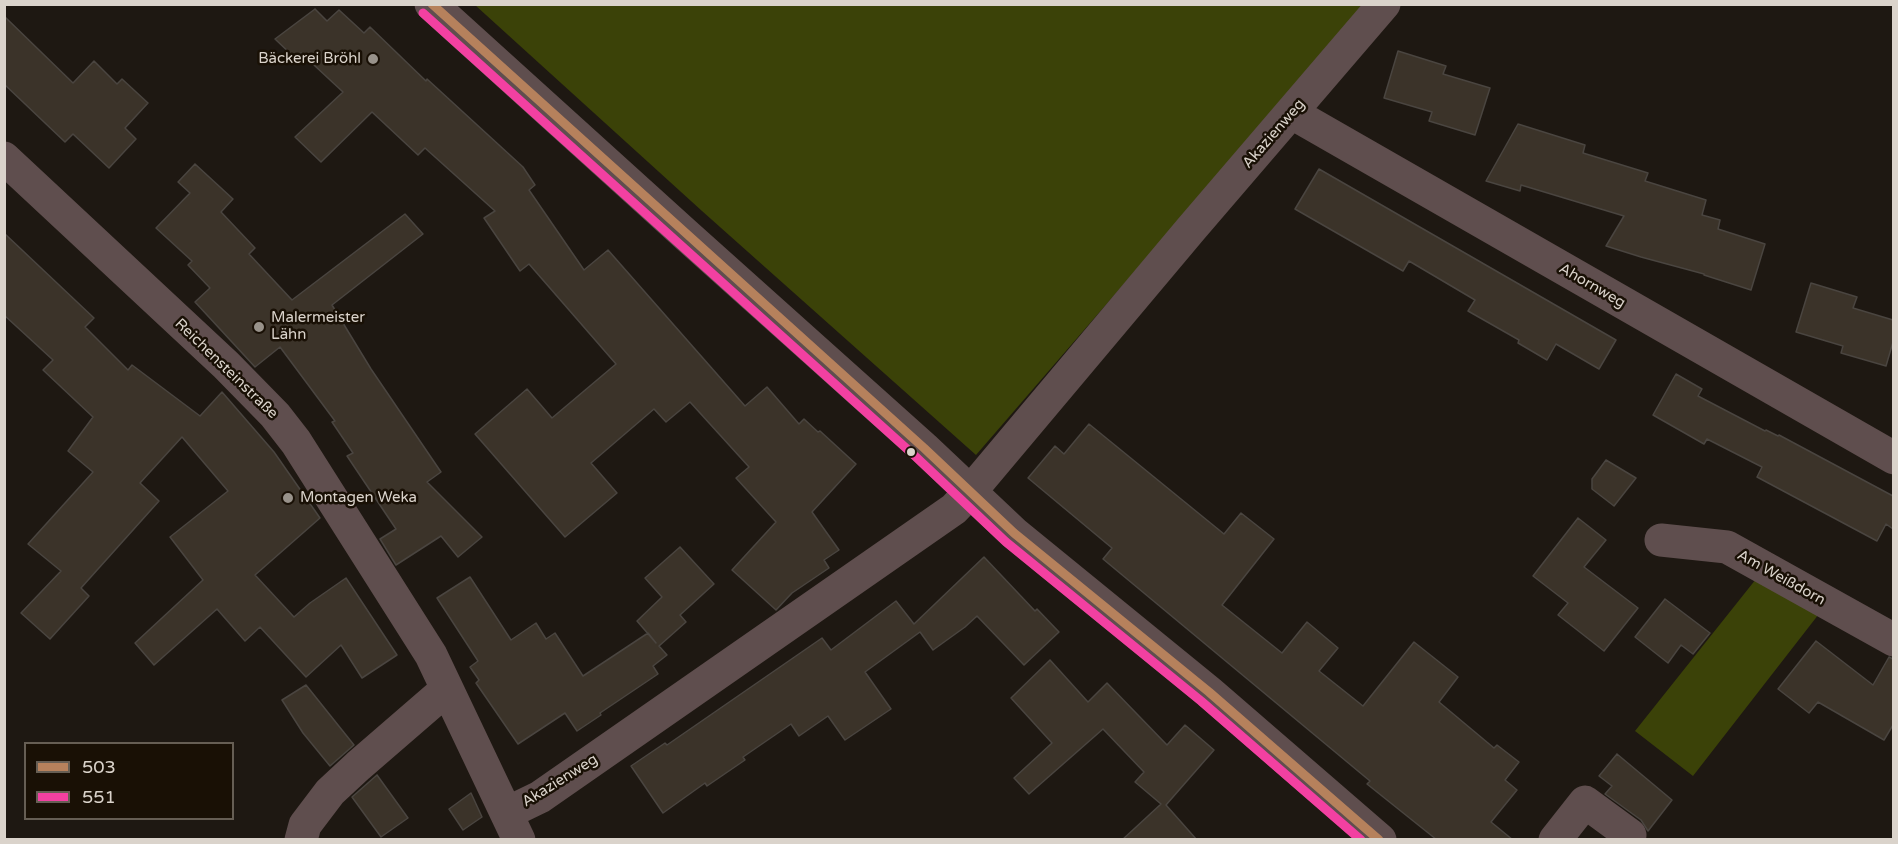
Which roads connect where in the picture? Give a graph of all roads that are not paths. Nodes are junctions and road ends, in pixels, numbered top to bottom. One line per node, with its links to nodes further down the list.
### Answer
1 (431, 4): 6 (street)
2 (1384, 4): 3 (street, Akazienweg)
3 (1292, 113): 5 (street, Ahornweg); 6 (street, Akazienweg)
4 (4, 158): 9 (street, Reichensteinstraße)
5 (1893, 458)
6 (970, 492): 10 (street, Akazienweg); 13 (street)
7 (1661, 540): 8 (street, Am Weißdorn)
8 (1893, 640)
9 (447, 689): 10 (street, Reichensteinstraße); 12 (street)
10 (507, 828)
11 (1630, 835): 14 (street)
12 (301, 840)
13 (1380, 840)
14 (1555, 840)

